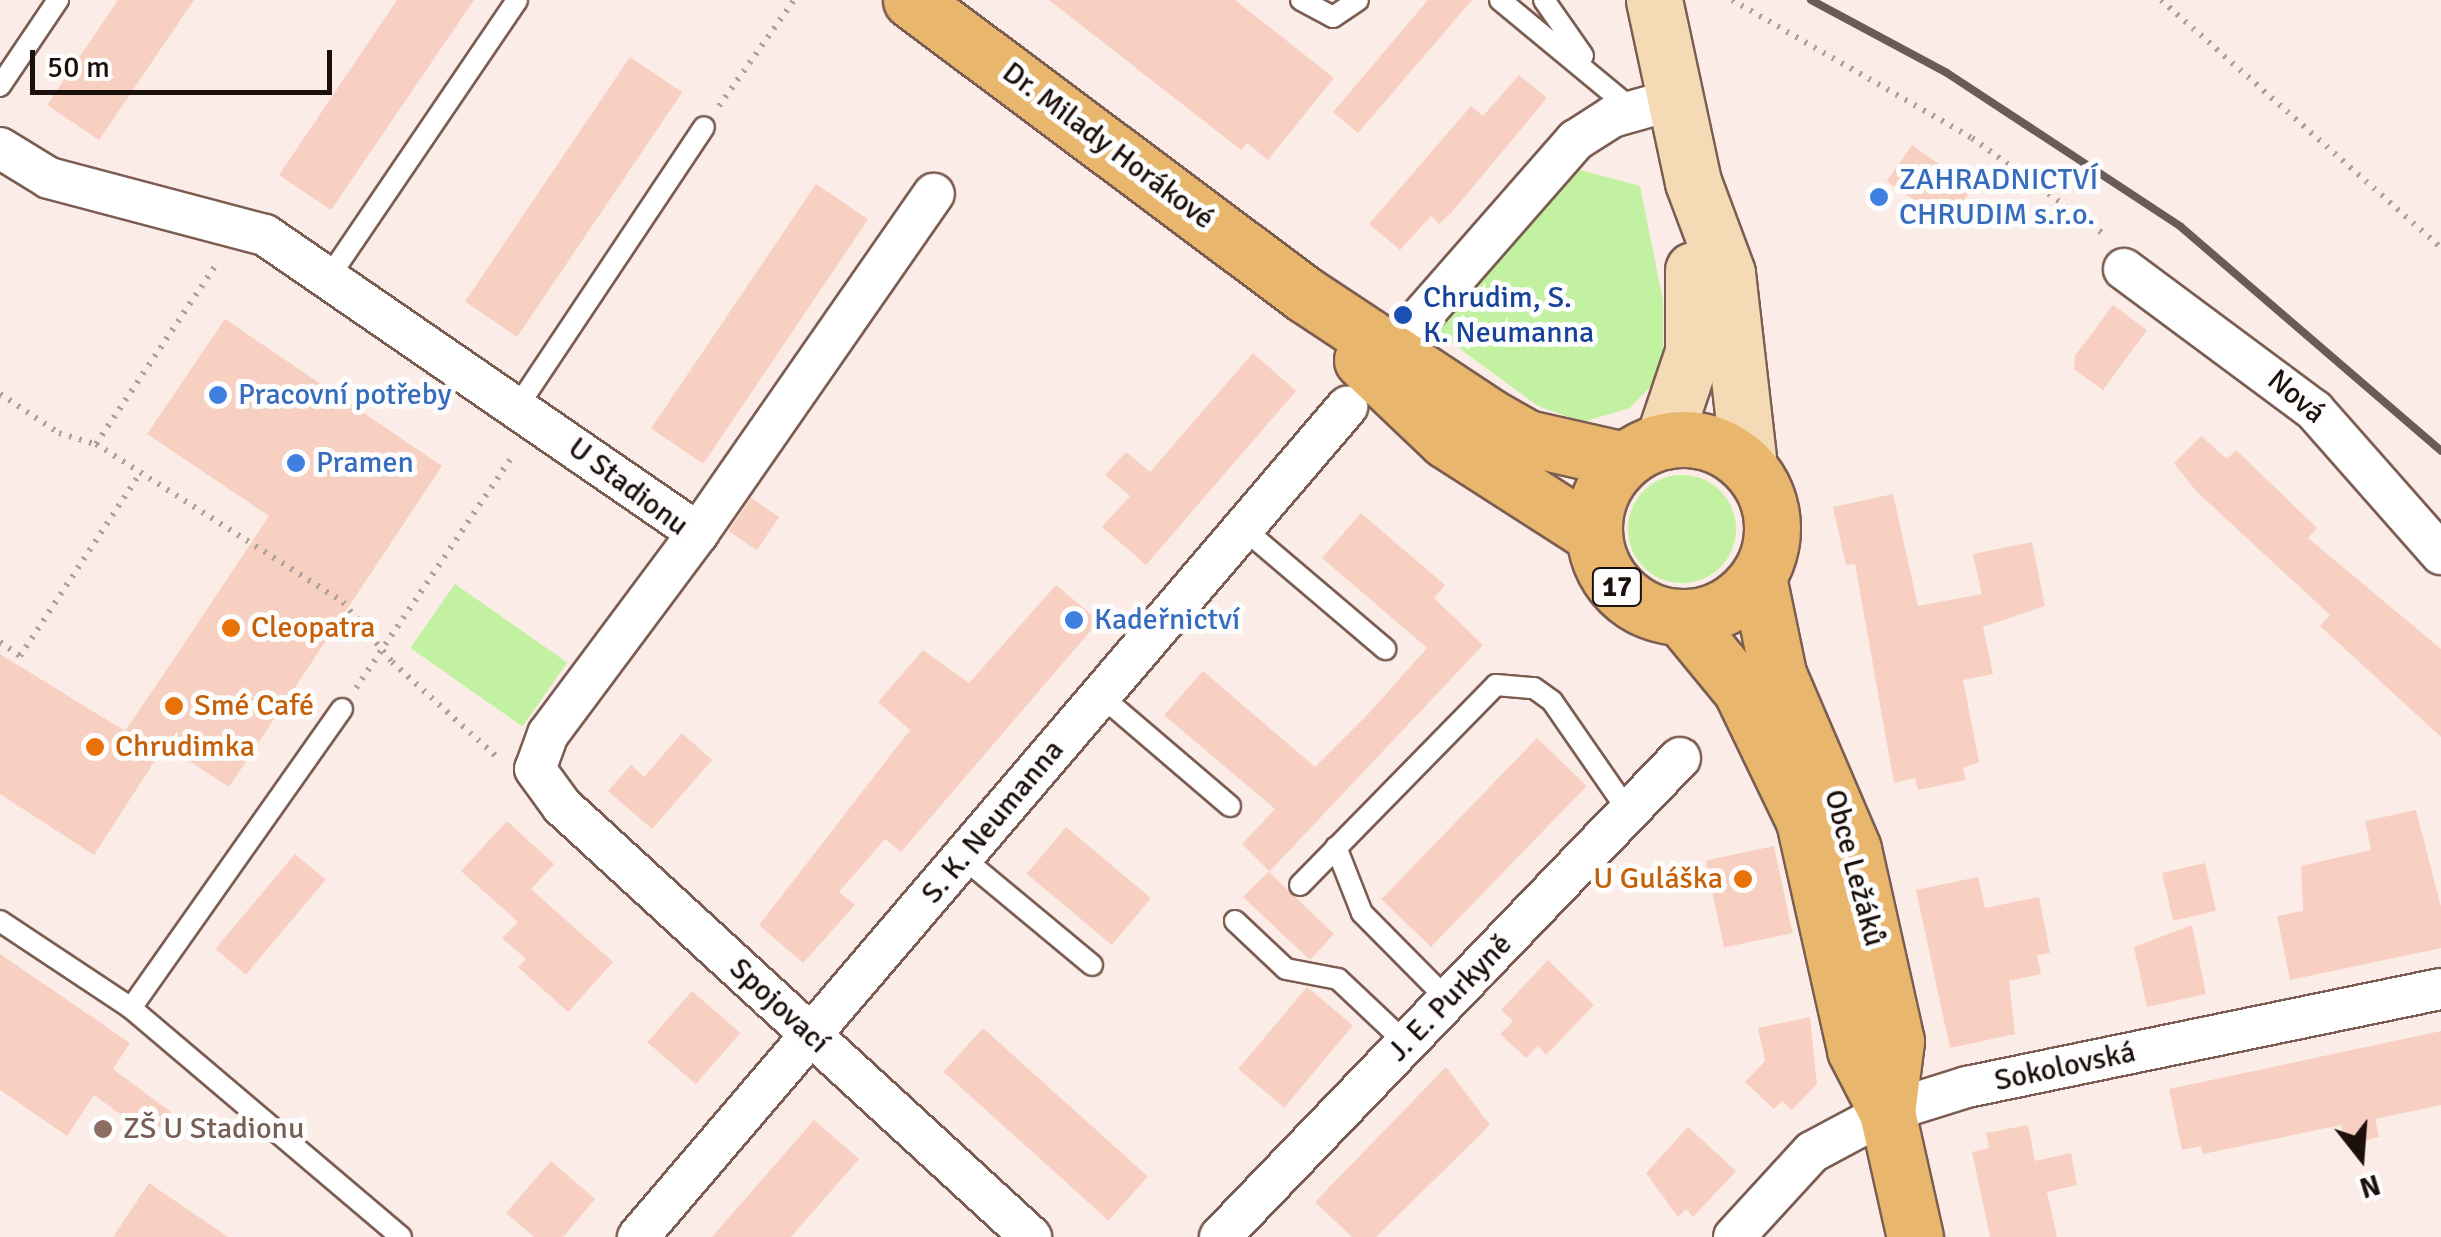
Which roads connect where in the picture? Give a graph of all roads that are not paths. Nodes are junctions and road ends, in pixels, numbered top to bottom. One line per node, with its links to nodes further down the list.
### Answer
1 (58, 0): 10 (lane)
2 (517, 0): 17 (lane)
3 (910, 0): 18 (main road, Dr. Milady Horákové / 17)
4 (1301, 0): 5 (lane)
5 (1358, 0)
6 (1500, 0): 9 (lane)
7 (1544, 0): 9 (lane)
8 (1654, 0): 11 (main road)
9 (1592, 70): 11 (lane)
10 (0, 86)
11 (1654, 105): 14 (main road); 19 (street)
12 (704, 127): 21 (lane)
13 (0, 148): 17 (street, U Stadionu)
14 (1692, 182): 22 (main road); 23 (main road)
15 (934, 194): 25 (street)
16 (2124, 269): 27 (street, Nová)
17 (332, 274): 21 (street, U Stadionu)
18 (1304, 294): 22 (main road, Dr. Milady Horákové / 17); 26 (main road, Dr. Milady Horákové / 17)
19 (1420, 318)
20 (1347, 406): 24 (street, S. K. Neumanna)
21 (528, 413): 25 (street, U Stadionu)
22 (1643, 451): 23 (main road, 17); 26 (main road, 17)
23 (1749, 467): 28 (main road, 17)
24 (1243, 528): 30 (lane); 31 (street, S. K. Neumanna)
25 (698, 533): 34 (street, U Stadionu)
26 (1594, 534): 29 (main road, 17)
27 (2441, 554)
28 (1758, 577): 29 (main road, 17); 48 (main road, Obce Ležáků / 17)
29 (1681, 618): 48 (main road, Obce Ležáků / 17)
30 (1385, 649)
31 (1100, 695): 35 (lane); 38 (street, S. K. Neumanna)
32 (342, 709): 45 (lane)
33 (1680, 758): 36 (street, J. E. Purkyně)
34 (535, 769): 46 (street, Spojovací)
35 (1230, 806)
36 (1628, 812): 37 (lane); 44 (street, J. E. Purkyně)
37 (1336, 847): 39 (lane); 44 (lane)
38 (962, 857): 42 (lane); 46 (street, S. K. Neumanna)
39 (1300, 885)
40 (1236, 921): 47 (lane)
41 (0, 922): 45 (lane)
42 (1092, 965)
43 (2441, 989): 48 (street, Sokolovská)
44 (1448, 1000): 47 (street, J. E. Purkyně)
45 (131, 1008): 49 (lane)
46 (811, 1035): 50 (street, S. K. Neumanna); 51 (street, Spojovací)
47 (1406, 1044): 52 (street, J. E. Purkyně)
48 (1887, 1112): 53 (street, Sokolovská); 54 (main road, Obce Ležáků / 17)
49 (401, 1237)
50 (638, 1237)
51 (1031, 1237)
52 (1220, 1237)
53 (1734, 1237)
54 (1915, 1237)

